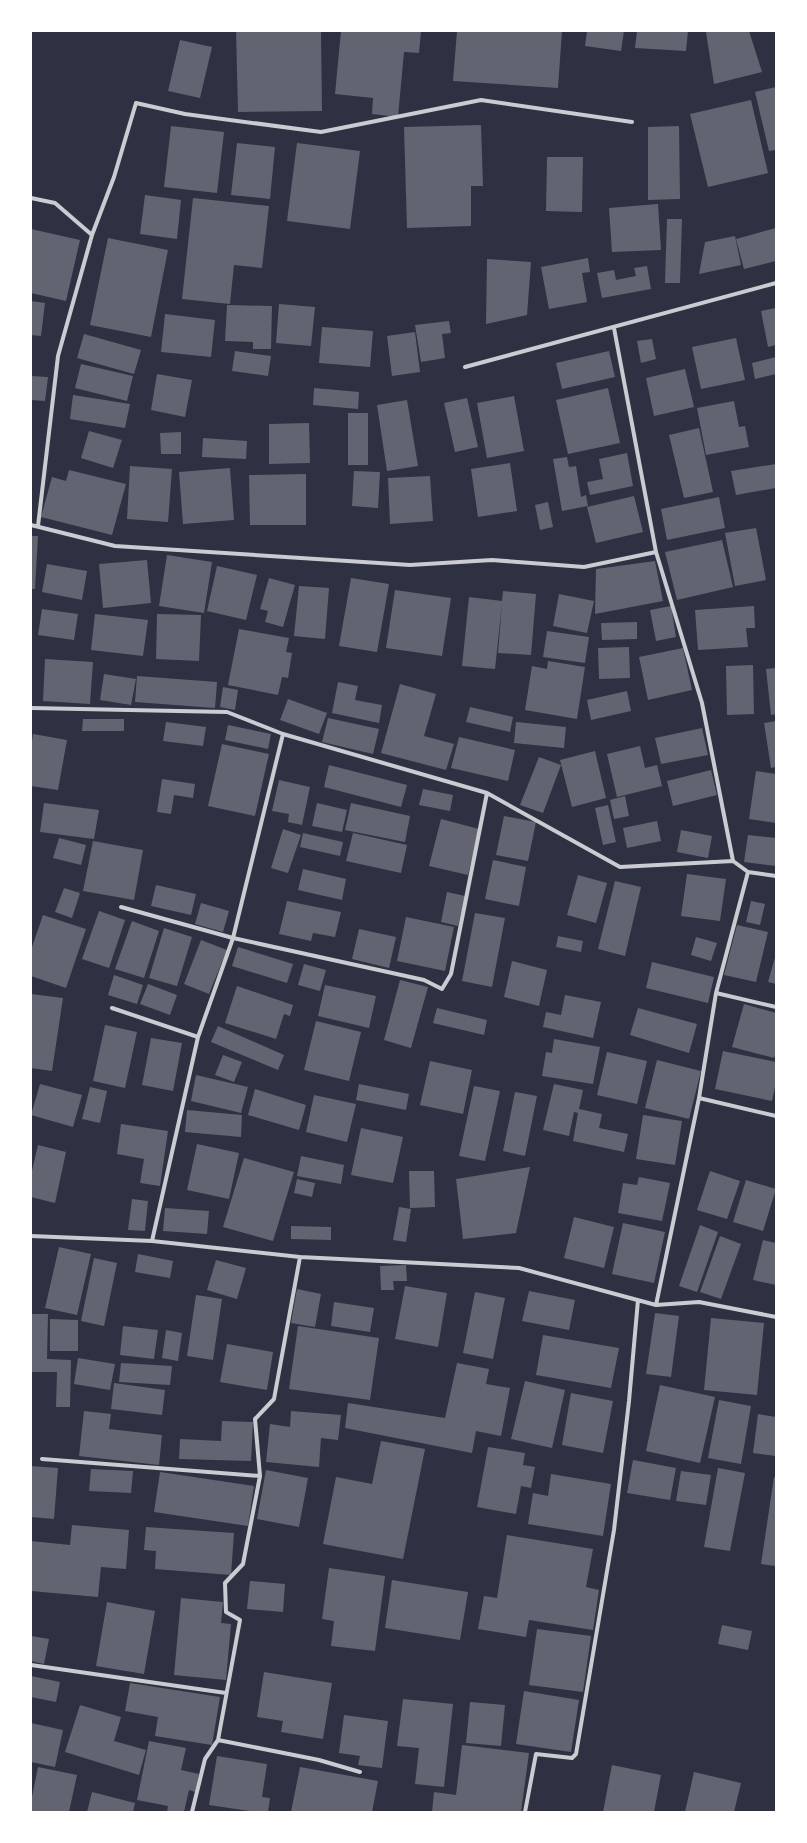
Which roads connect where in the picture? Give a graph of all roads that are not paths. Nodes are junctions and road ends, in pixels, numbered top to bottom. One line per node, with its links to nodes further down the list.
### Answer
1 (632, 122): 3 (street)
2 (31, 198): 3 (street)
3 (92, 235): 8 (street)
4 (776, 283): 5 (street)
5 (614, 328): 6 (street); 9 (street)
6 (465, 367)
7 (31, 525): 8 (street)
8 (38, 526): 9 (street)
9 (656, 552): 13 (street)
10 (31, 708): 11 (street)
11 (283, 734): 12 (street); 17 (street)
12 (487, 793): 13 (street); 17 (street)
13 (733, 861): 14 (street)
14 (748, 872): 15 (street); 18 (street)
15 (776, 876)
16 (121, 907): 17 (street)
17 (233, 938): 21 (street)
18 (716, 993): 19 (street); 22 (street)
19 (776, 1007)
20 (112, 1008): 21 (street)
21 (198, 1037): 25 (street)
22 (699, 1098): 23 (street); 28 (street)
23 (776, 1116)
24 (31, 1236): 25 (street)
25 (152, 1242): 26 (street)
26 (300, 1257): 27 (street); 31 (street)
27 (638, 1300): 28 (street); 37 (street)
28 (656, 1305): 29 (street)
29 (776, 1317)
30 (42, 1459): 31 (street)
31 (260, 1476): 33 (street)
32 (31, 1665): 33 (street)
33 (226, 1693): 34 (street)
34 (218, 1740): 35 (street); 36 (street)
35 (360, 1772)
36 (192, 1812)
37 (525, 1812)

